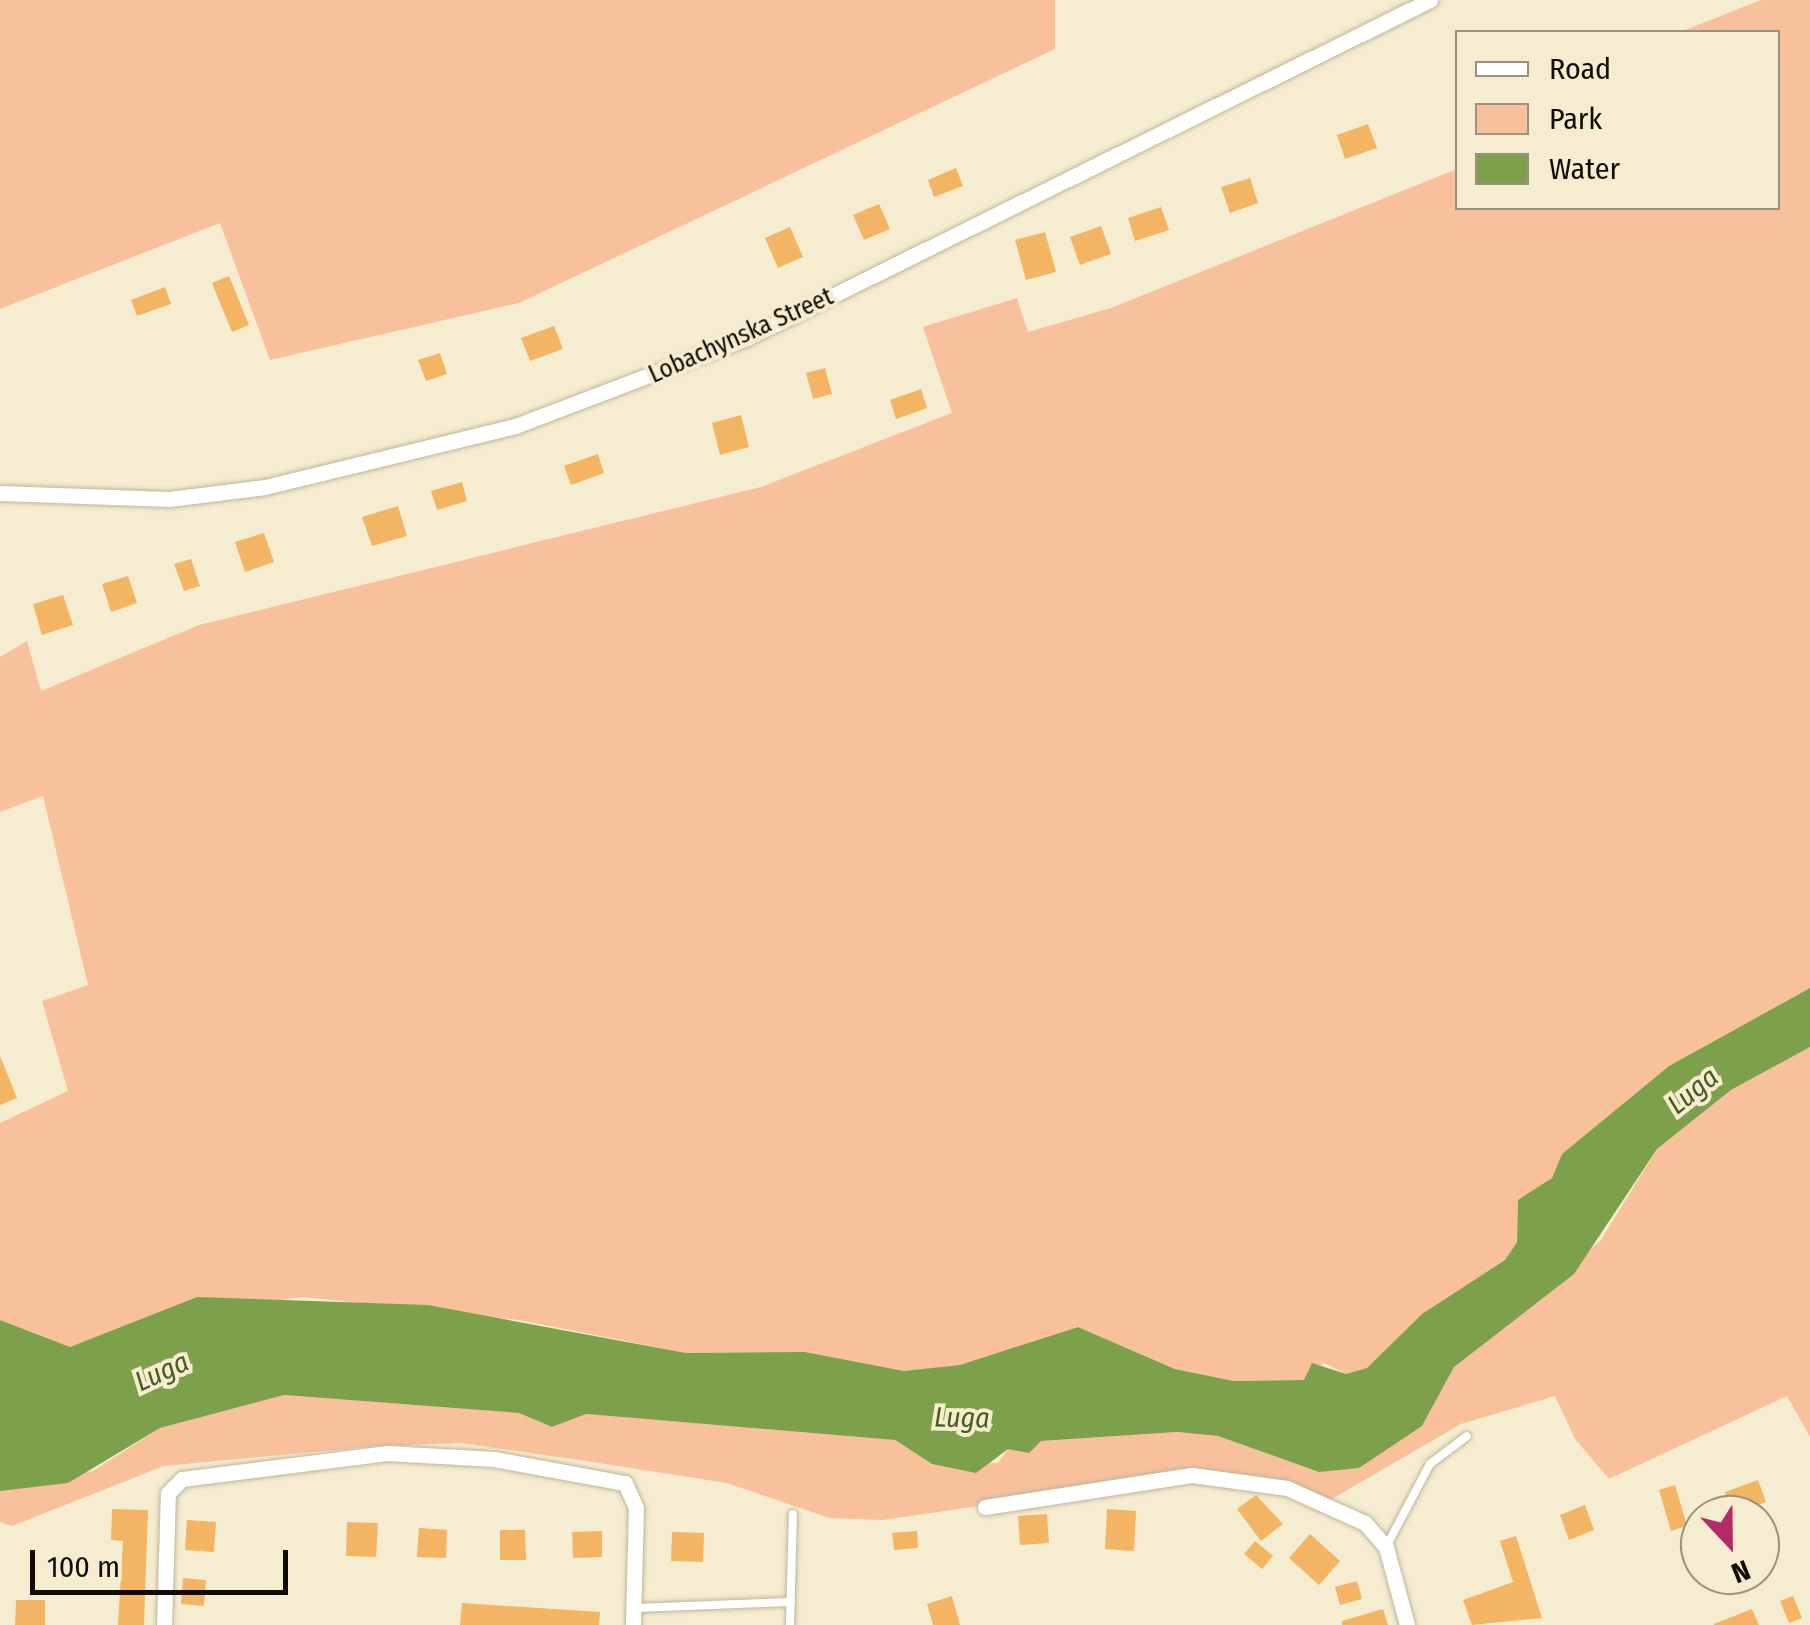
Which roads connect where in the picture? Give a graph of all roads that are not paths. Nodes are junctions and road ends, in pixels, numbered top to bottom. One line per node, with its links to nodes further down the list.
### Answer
1 (1430, 0): 2 (street, Lobachynska Street)
2 (0, 493)
3 (1467, 1436): 6 (lane)
4 (985, 1507): 6 (street)
5 (794, 1514): 7 (lane)
6 (1386, 1548): 11 (street)
7 (791, 1602): 8 (lane); 10 (lane)
8 (633, 1617): 9 (street)
9 (164, 1625)
10 (790, 1625)
11 (1407, 1625)

